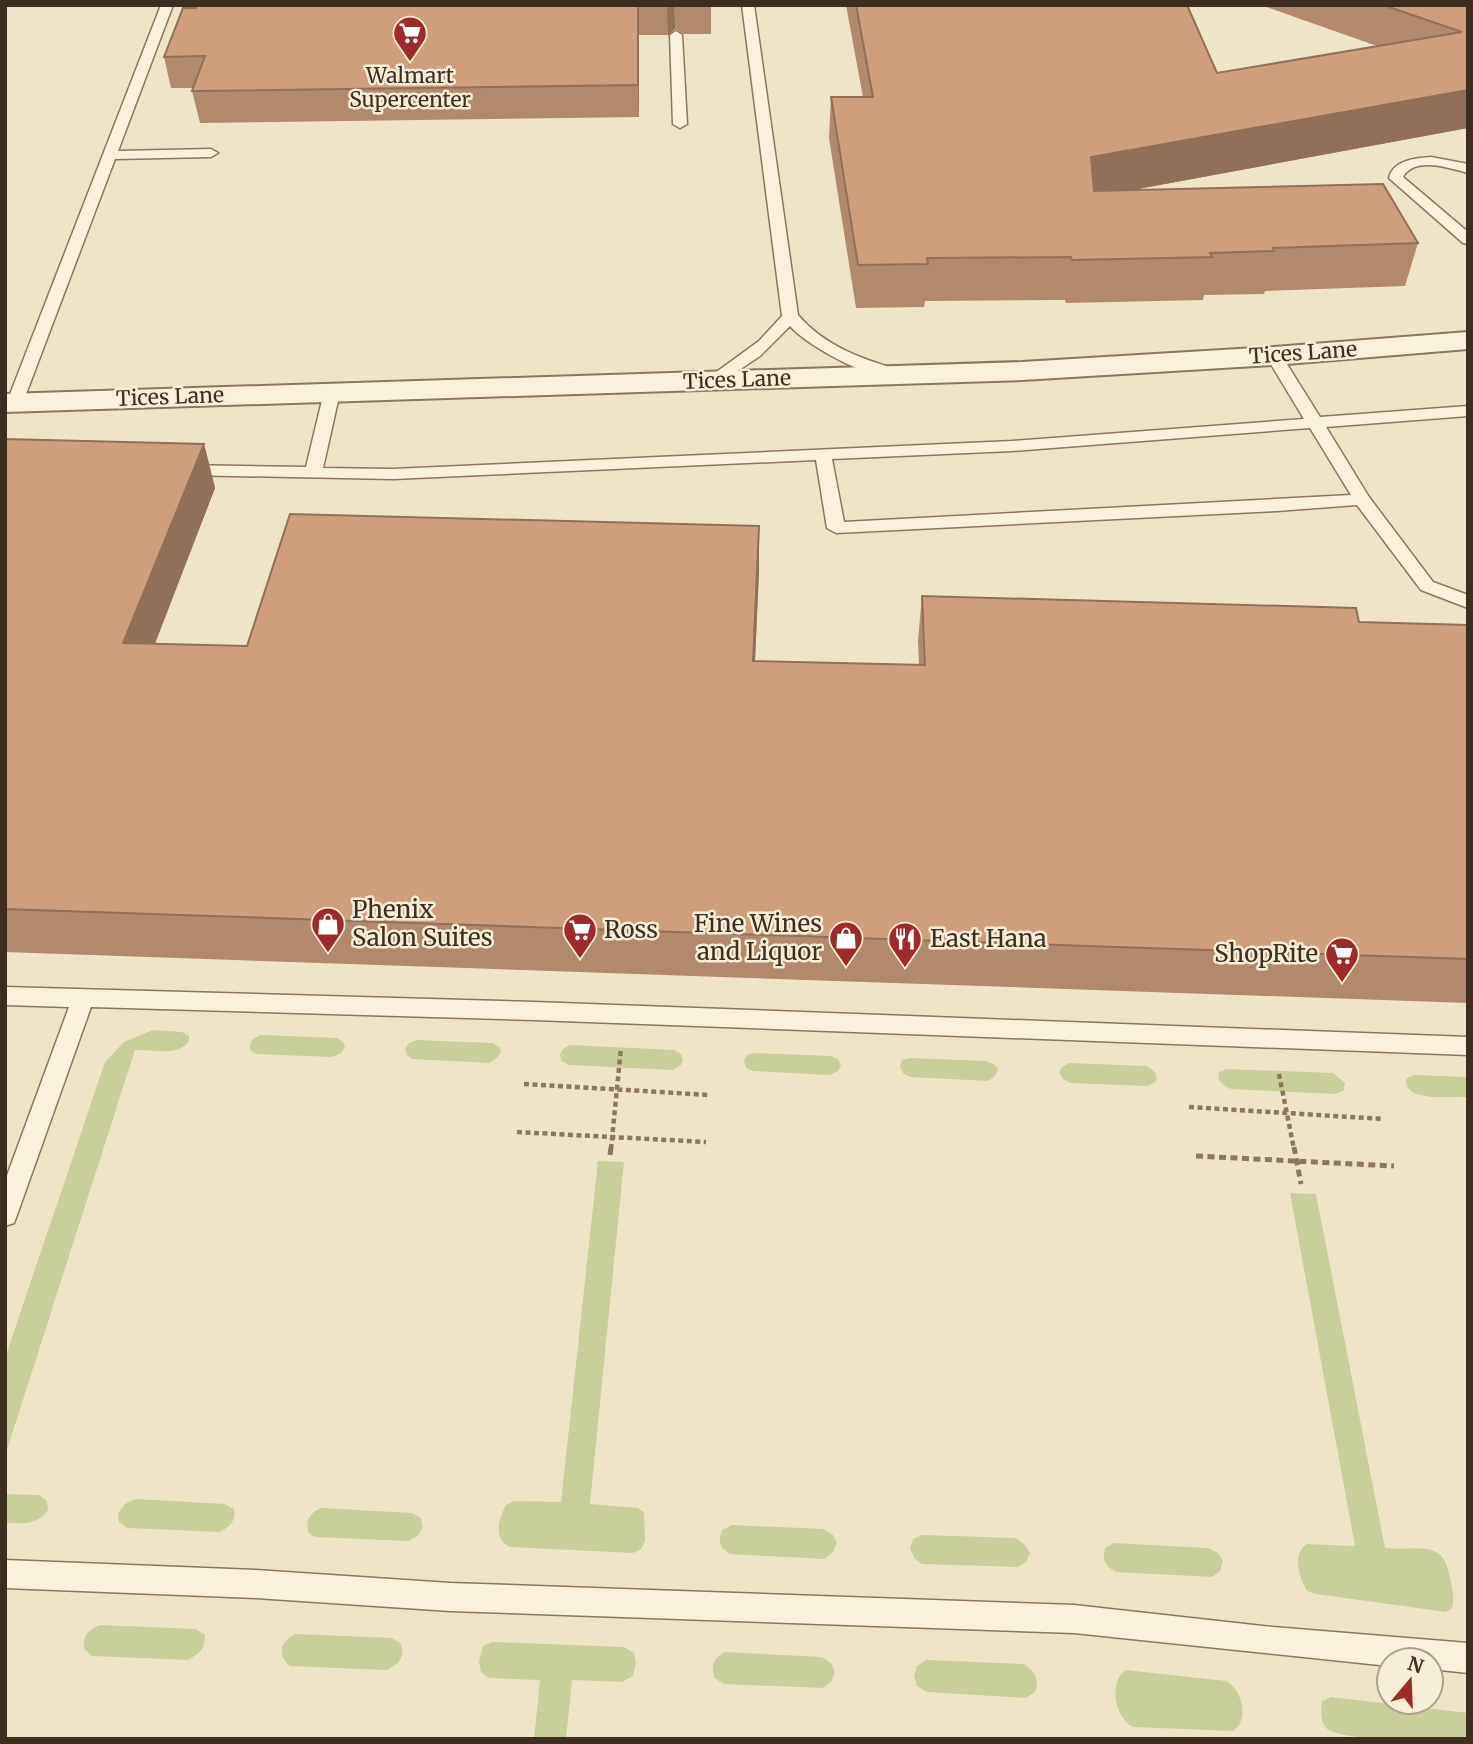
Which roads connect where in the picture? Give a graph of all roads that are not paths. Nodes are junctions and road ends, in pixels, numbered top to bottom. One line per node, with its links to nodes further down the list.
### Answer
1 (167, 5): 6 (lane)
2 (748, 5): 9 (lane)
3 (676, 34): 4 (lane)
4 (680, 124)
5 (212, 152): 6 (lane)
6 (112, 155): 15 (lane)
7 (1468, 169): 8 (lane)
8 (1468, 240)
9 (790, 316): 12 (lane); 13 (lane)
10 (1468, 340): 11 (street, Tices Lane)
11 (1274, 356): 12 (street, Tices Lane); 17 (lane)
12 (898, 375): 13 (street, Tices Lane)
13 (712, 381): 14 (street, Tices Lane)
14 (332, 392): 15 (street, Tices Lane); 20 (lane)
15 (10, 402)
16 (1468, 411): 17 (lane)
17 (1316, 423): 18 (lane); 21 (lane)
18 (822, 455): 20 (lane); 21 (lane)
19 (173, 469): 20 (lane)
20 (313, 474)
21 (1362, 499): 22 (lane)
22 (1468, 602)
23 (5, 996): 24 (lane)
24 (83, 999): 25 (lane); 26 (lane)
25 (1468, 1046)
26 (5, 1215)
27 (5, 1574): 28 (lane)
28 (1468, 1658)

